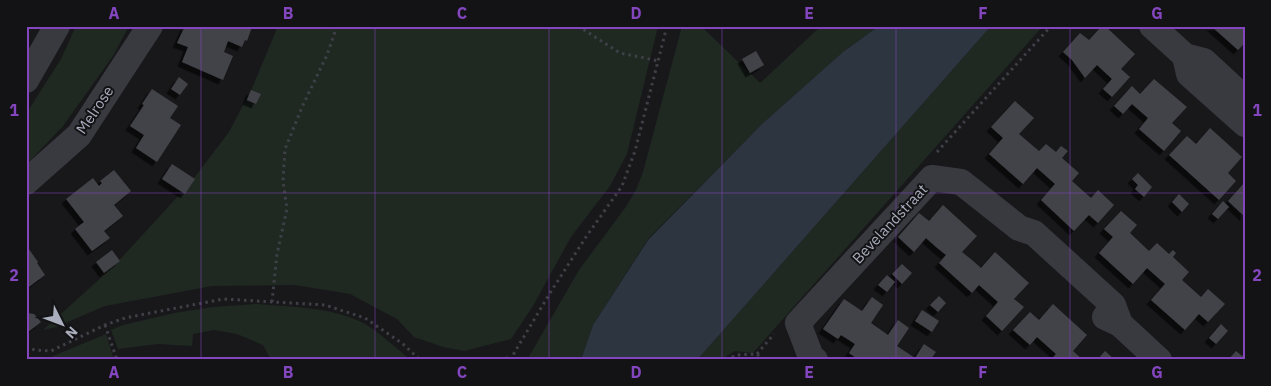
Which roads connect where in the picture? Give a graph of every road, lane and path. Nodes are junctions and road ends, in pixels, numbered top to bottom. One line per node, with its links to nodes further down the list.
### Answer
1 (57, 26): 9 (street)
2 (150, 26): 12 (street, Melrose)
3 (337, 26): 13 (path)
4 (578, 26): 8 (path)
5 (667, 26): 8 (path)
6 (1152, 26): 7 (street)
7 (1185, 56): 10 (street); 11 (street)
8 (659, 61): 16 (path)
9 (26, 80)
10 (1245, 98)
11 (1245, 124)
12 (26, 182)
13 (272, 302): 14 (path); 18 (path)
14 (105, 325): 15 (path); 17 (path)
15 (26, 347)
16 (511, 358): 19 (path)
17 (117, 360)
18 (420, 360)
19 (499, 360)
20 (726, 360): 21 (path)
21 (763, 360)
22 (815, 360): 23 (street, Bevelandstraat)
23 (1159, 360)

